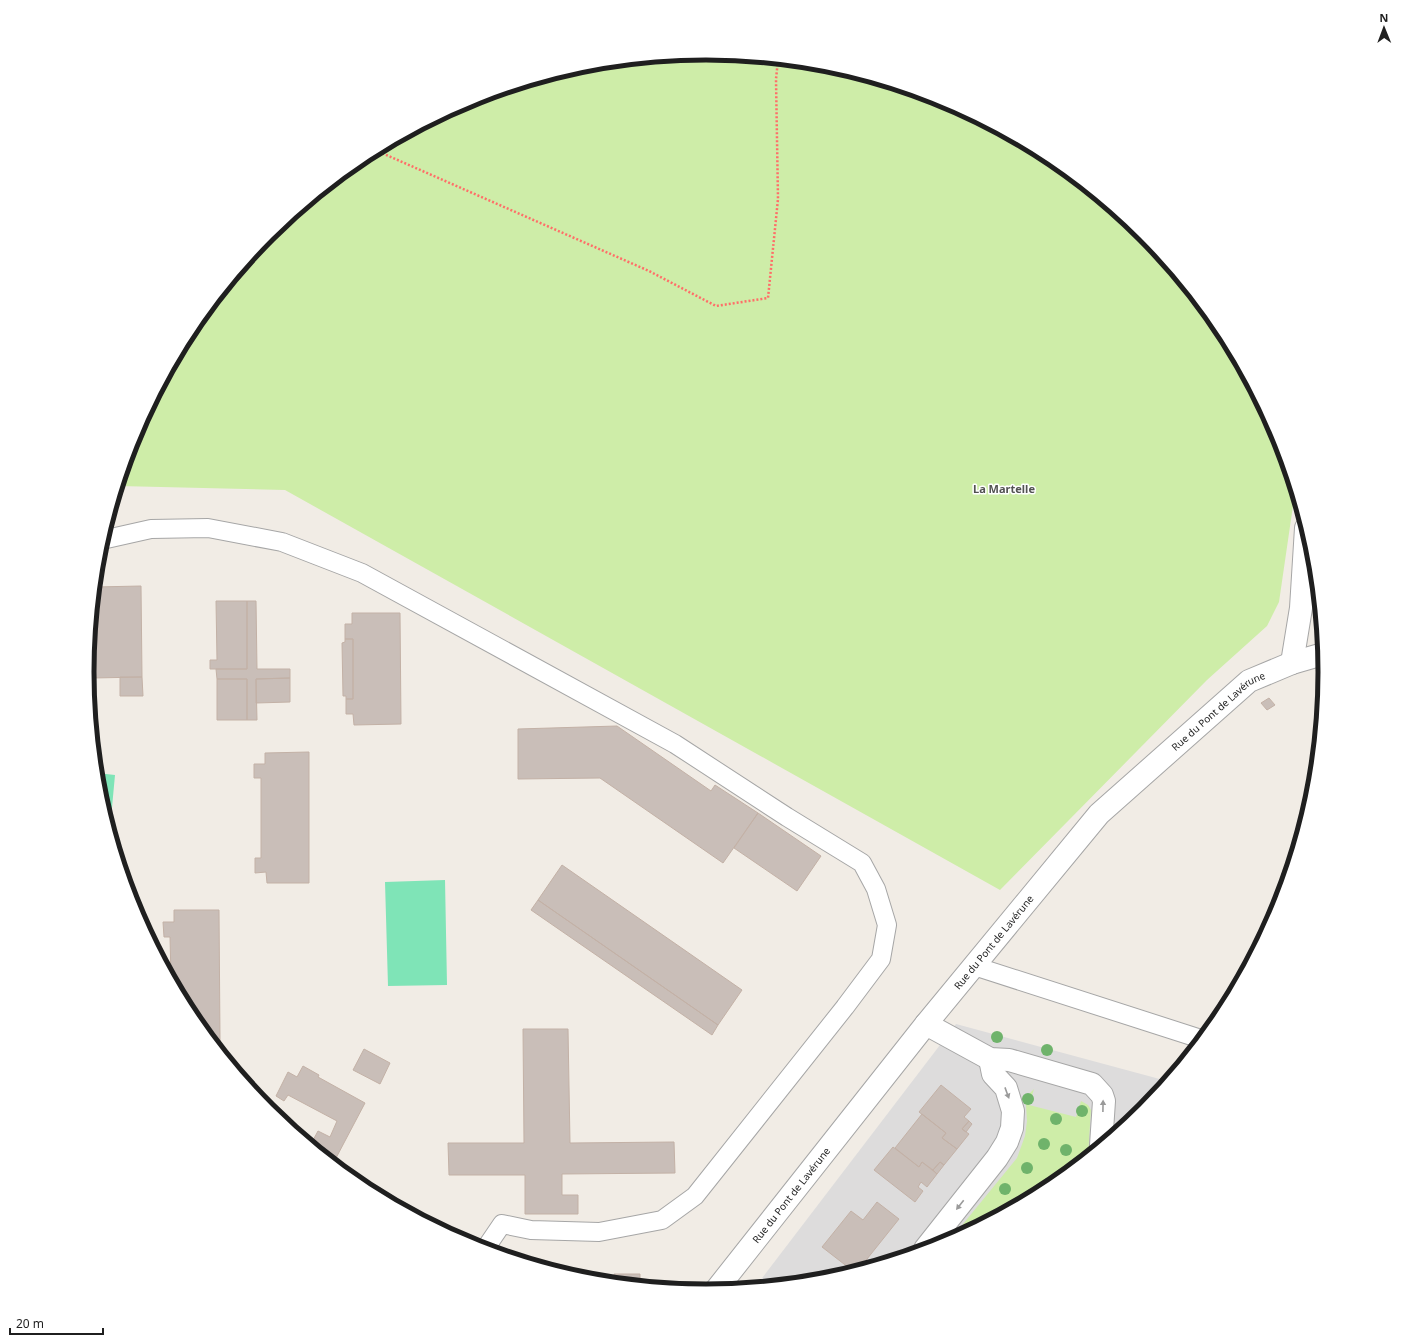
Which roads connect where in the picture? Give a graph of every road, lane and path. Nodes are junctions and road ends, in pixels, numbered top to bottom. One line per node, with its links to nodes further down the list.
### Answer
1 (778, 64): 2 (path)
2 (382, 153)
3 (109, 538): 13 (lane)
4 (1305, 548): 6 (street)
5 (1318, 656): 6 (street, Rue du Pont de Lavérune)
6 (1292, 663): 7 (street, Rue du Pont de Lavérune)
7 (974, 966): 8 (street, Rue du Pont de Lavérune); 9 (lane)
8 (926, 1024): 10 (street); 14 (street, Rue du Pont de Lavérune)
9 (1197, 1038)
10 (990, 1060): 11 (street, one-way to 10); 12 (street, one-way to 12)
11 (1101, 1139)
12 (932, 1240)
13 (489, 1244)
14 (721, 1284)

